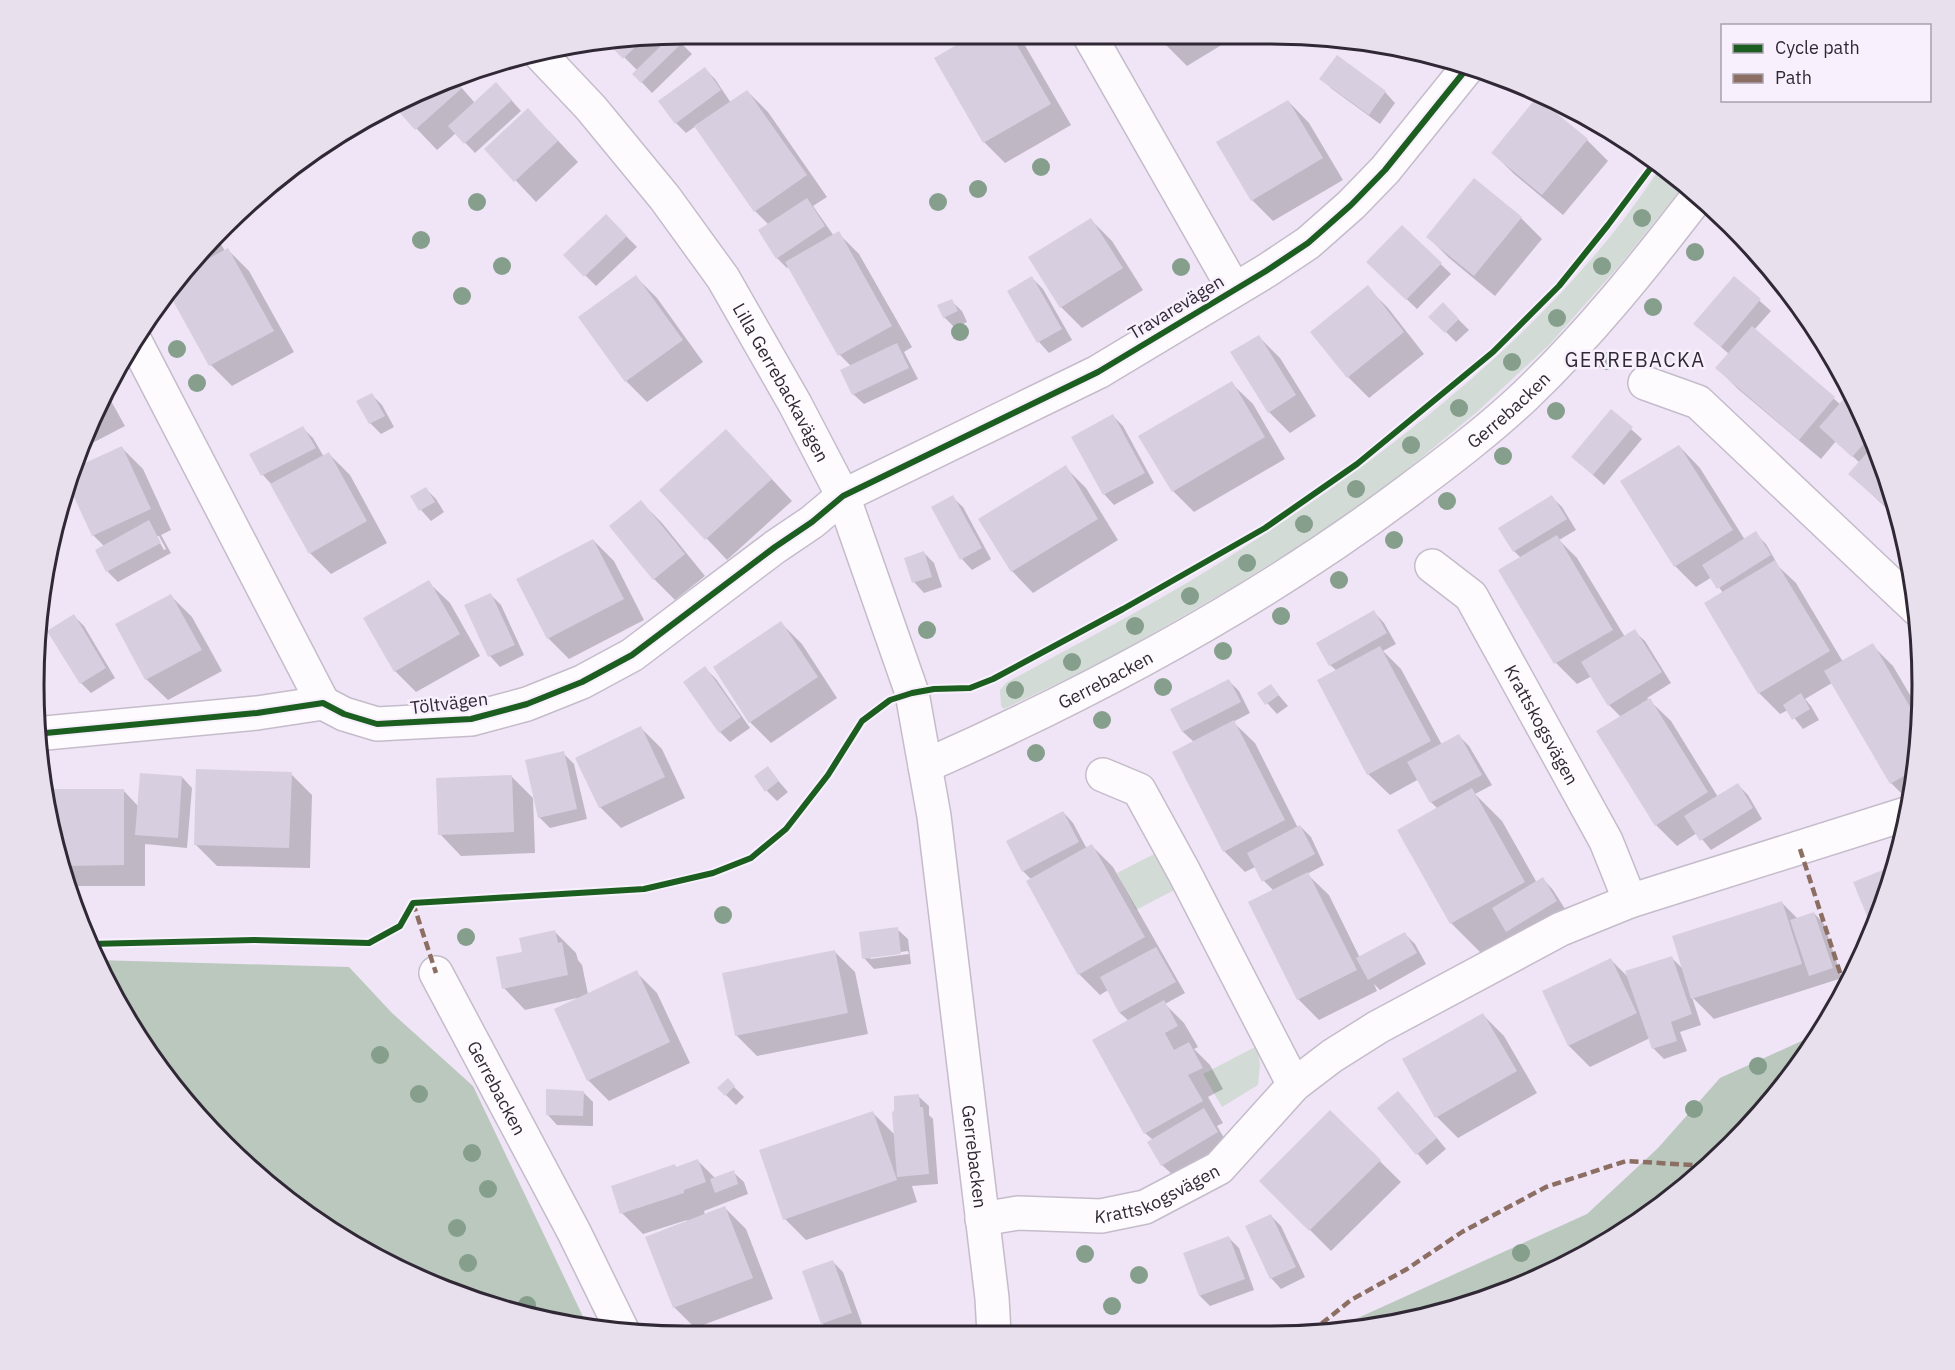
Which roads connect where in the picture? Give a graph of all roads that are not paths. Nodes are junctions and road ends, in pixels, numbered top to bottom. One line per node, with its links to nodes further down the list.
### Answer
1 (1094, 44): 5 (street, Travarevägen)
2 (545, 59): 8 (street, Lilla Gerrebackavägen)
3 (1463, 74): 5 (street, Travarevägen)
4 (1693, 203): 13 (street, Gerrebacken)
5 (1234, 289): 8 (street, Travarevägen)
6 (139, 349): 11 (street)
7 (1645, 383): 10 (street)
8 (843, 496): 11 (street, Töltvägen); 13 (street, Lilla Gerrebackavägen)
9 (1432, 566): 16 (street, Krattskogsvägen)
10 (1906, 598)
11 (323, 703): 12 (street)
12 (46, 733)
13 (925, 766): 19 (street, Gerrebacken)
14 (1103, 775): 18 (street)
15 (1898, 817): 16 (street, Krattskogsvägen)
16 (1630, 900): 18 (street, Krattskogsvägen)
17 (436, 973): 20 (street, Gerrebacken)
18 (1294, 1085): 19 (street, Krattskogsvägen)
19 (982, 1219): 21 (street, Gerrebacken)
20 (618, 1323)
21 (994, 1326)

